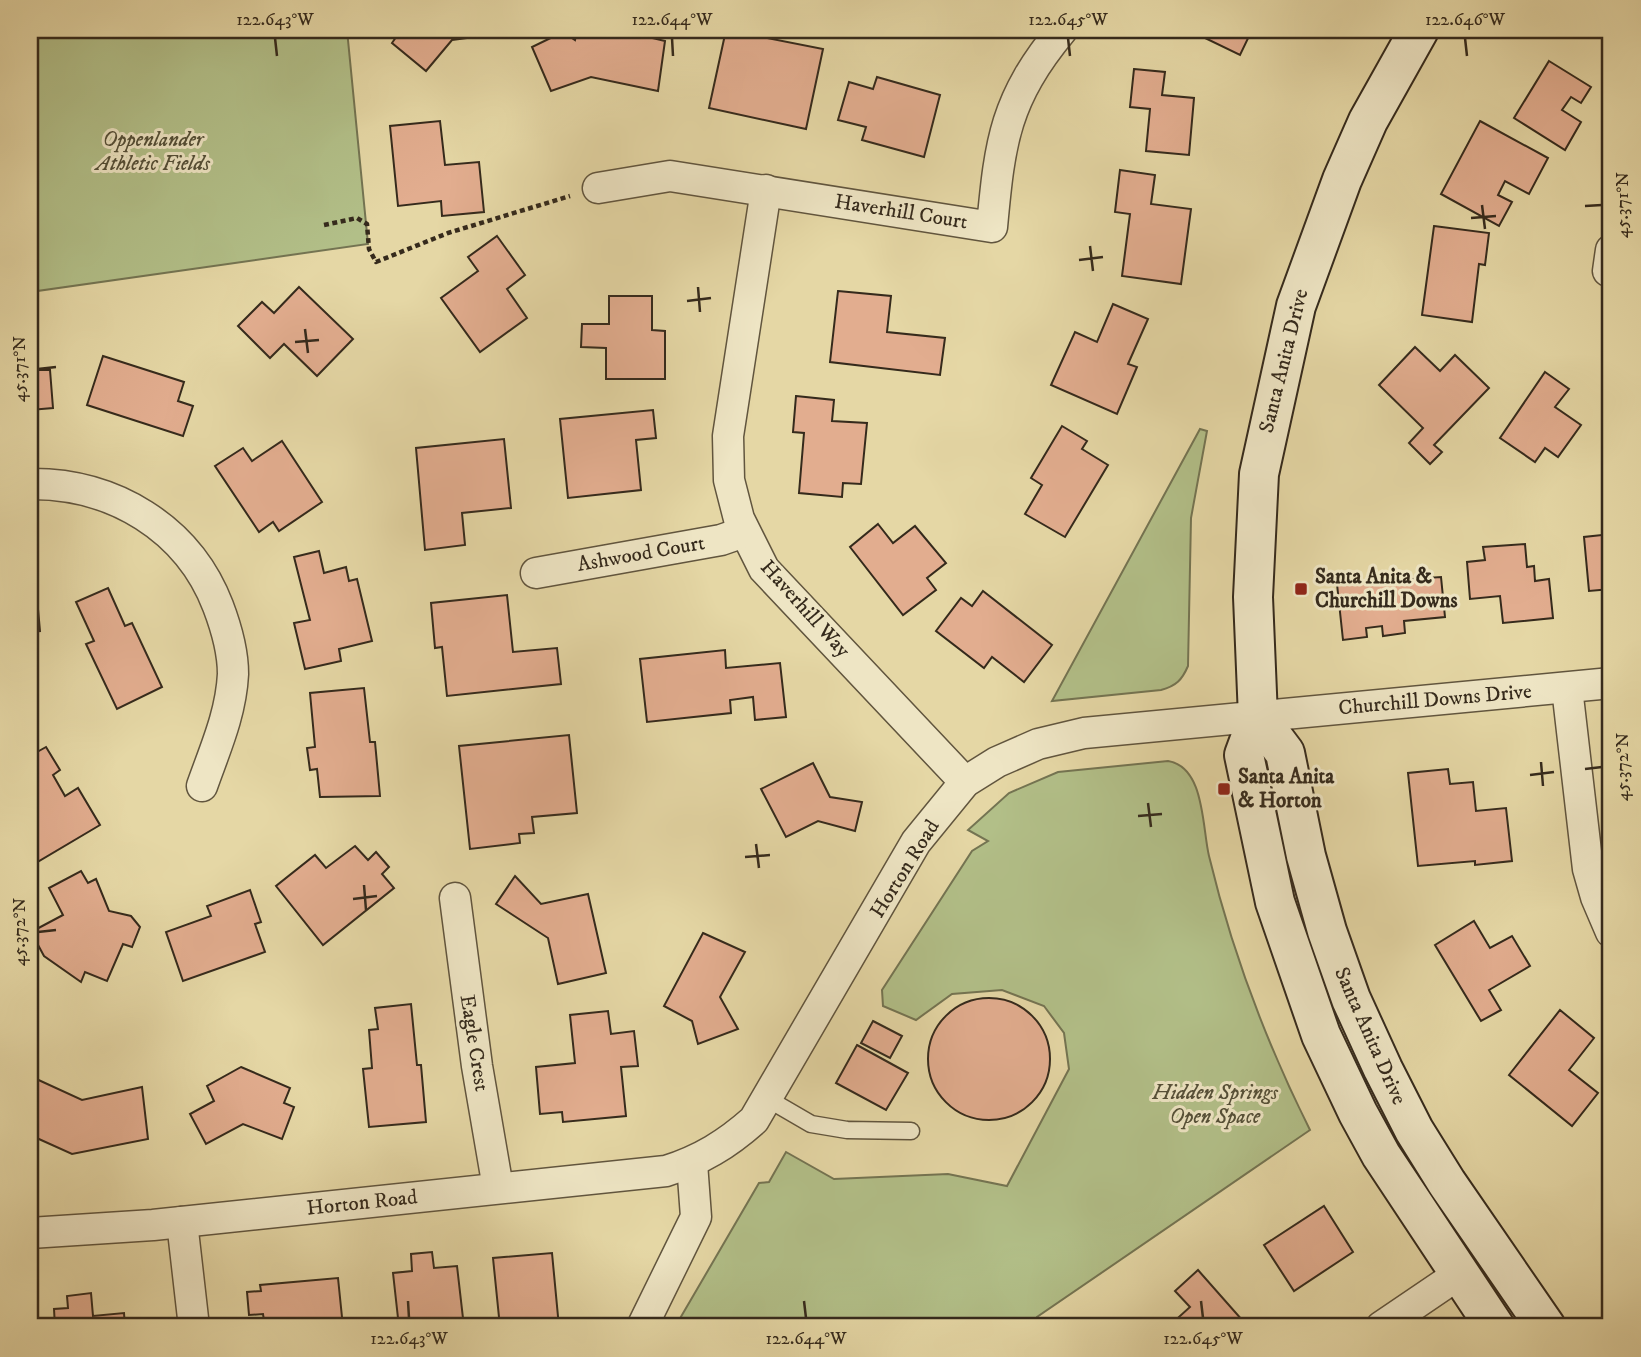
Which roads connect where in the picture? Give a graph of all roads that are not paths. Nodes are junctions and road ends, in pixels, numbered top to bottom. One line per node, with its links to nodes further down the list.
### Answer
1 (1062, 30): 4 (street, Haverhill Court)
2 (1419, 30): 10 (main road, Santa Anita Drive)
3 (598, 188): 4 (street, Haverhill Court)
4 (766, 190): 6 (street, Haverhill Way)
5 (30, 484): 12 (street)
6 (744, 532): 7 (street, Ashwood Court); 11 (street, Haverhill Way)
7 (536, 573)
8 (1611, 683): 9 (street, Churchill Downs Drive)
9 (1567, 688): 10 (street, Churchill Downs Drive); 14 (street)
10 (1258, 717): 11 (street, Horton Road); 21 (main road, Santa Anita Drive); 26 (main road, Santa Anita Drive)
11 (965, 782): 15 (street, Horton Road)
12 (202, 786)
13 (455, 898): 18 (street, Eagle Crest)
14 (1611, 932)
15 (768, 1099): 16 (lane); 17 (street, Horton Road)
16 (911, 1132)
17 (692, 1163): 18 (street, Horton Road); 23 (street)
18 (498, 1188): 19 (street, Horton Road)
19 (182, 1222): 20 (street, Horton Road); 22 (street)
20 (30, 1233)
21 (1459, 1274): 24 (street); 25 (main road, Santa Anita Drive)
22 (194, 1327)
23 (642, 1327)
24 (1381, 1327)
25 (1495, 1327)
26 (1546, 1327)

